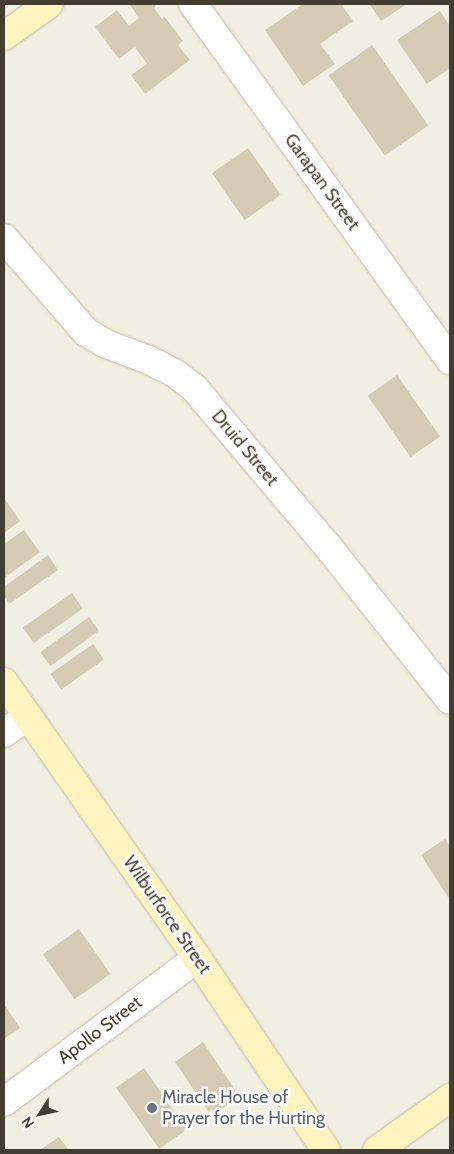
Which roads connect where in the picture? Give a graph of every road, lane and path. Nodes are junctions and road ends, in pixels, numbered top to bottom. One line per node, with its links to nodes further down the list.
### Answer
1 (49, 4): 3 (street)
2 (193, 4): 5 (street, Garapan Street)
3 (4, 36)
4 (4, 238): 7 (street, Druid Street)
5 (450, 360)
6 (4, 682): 8 (street, Wilburforce Street)
7 (450, 700)
8 (28, 716): 9 (street); 10 (street, Wilburforce Street)
9 (4, 733)
10 (197, 958): 12 (street, Apollo Street); 13 (street, Wilburforce Street)
11 (450, 1098): 14 (street)
12 (4, 1102)
13 (326, 1150)
14 (377, 1150)

